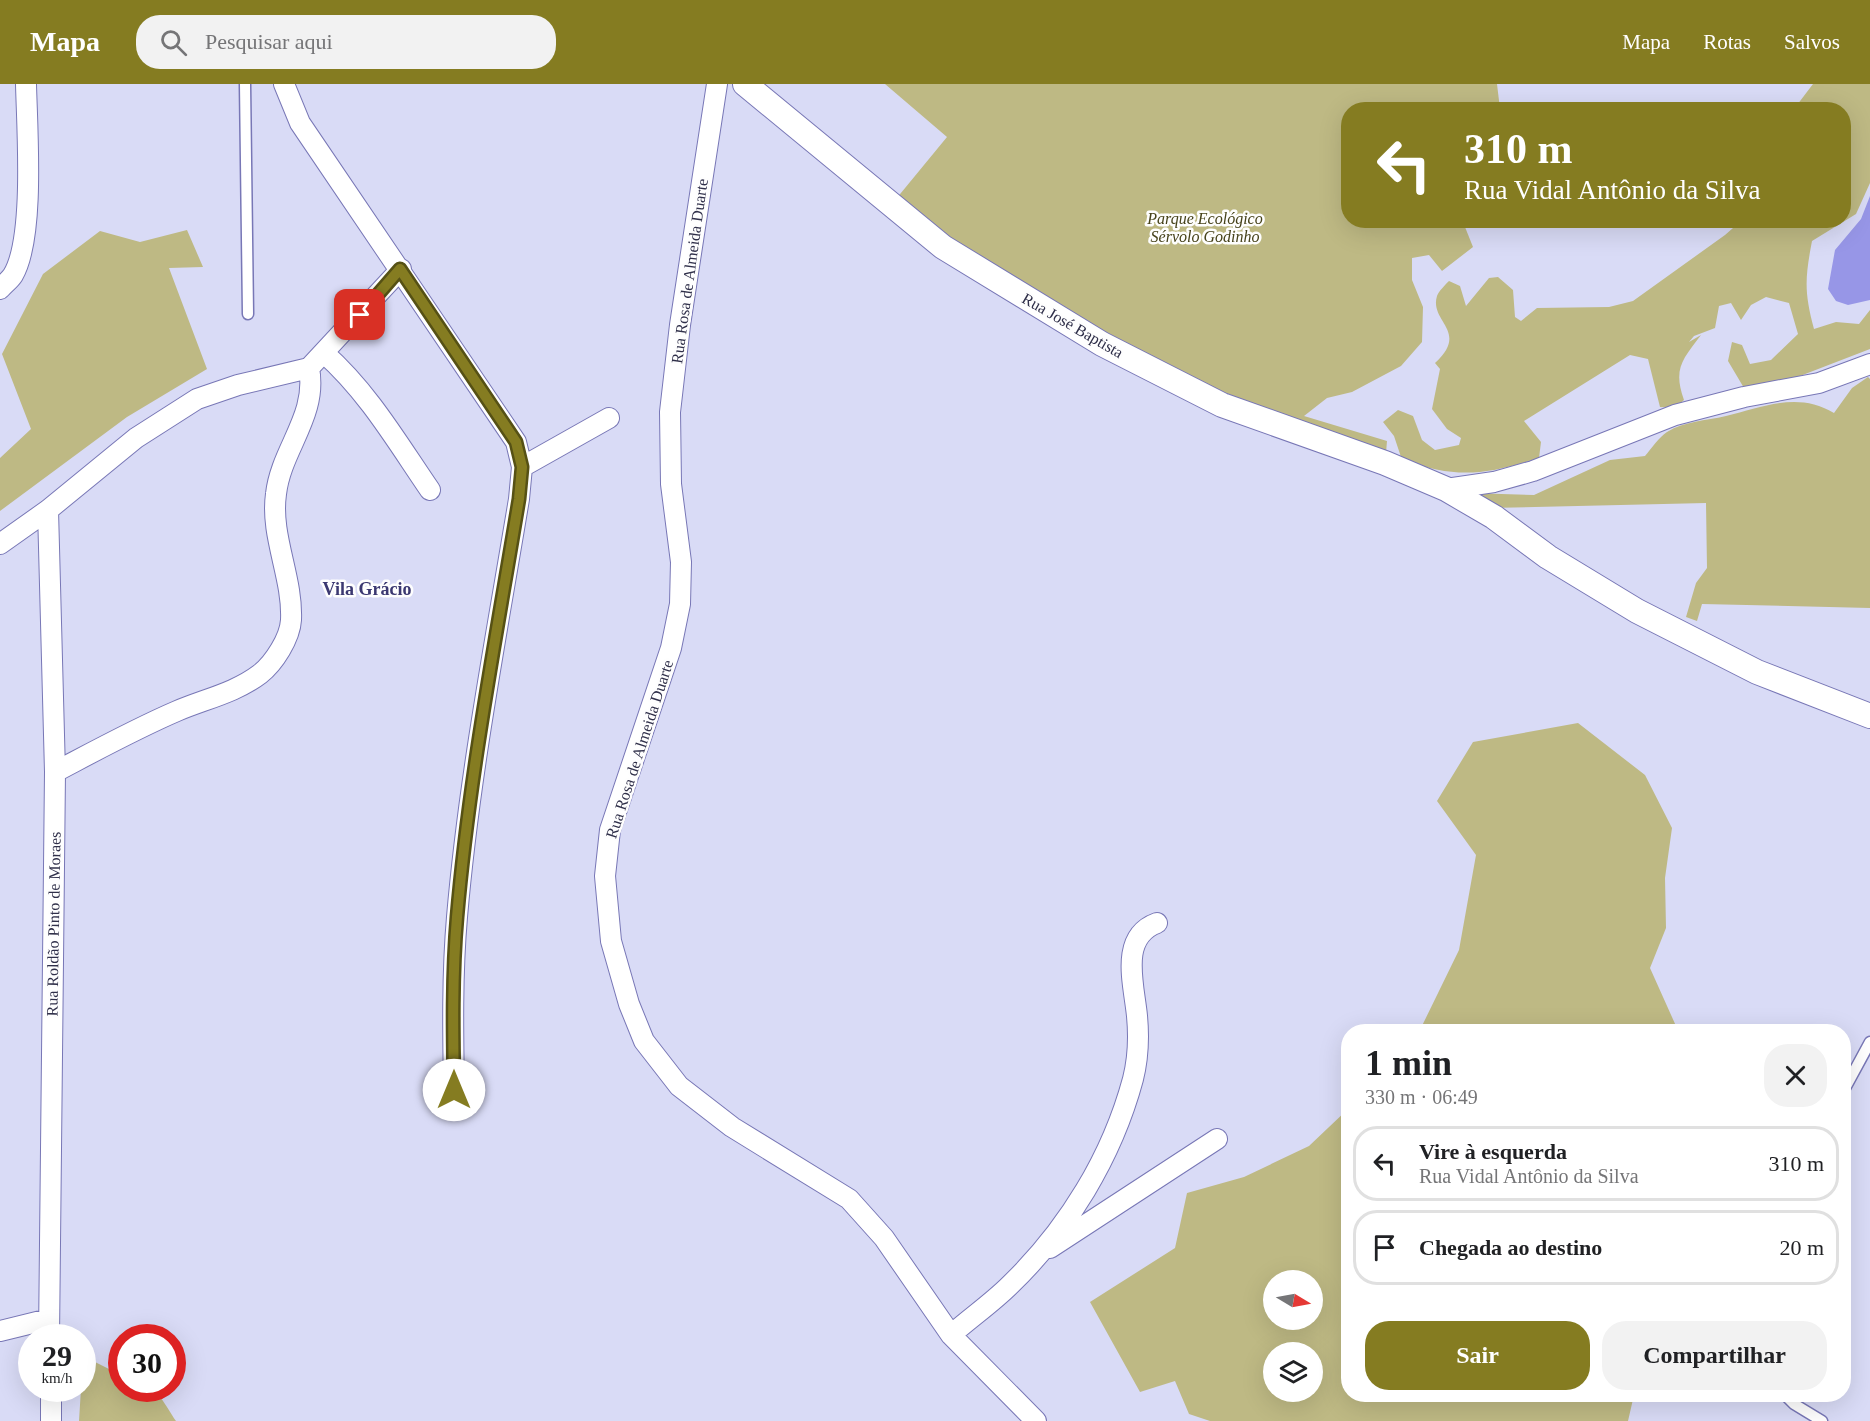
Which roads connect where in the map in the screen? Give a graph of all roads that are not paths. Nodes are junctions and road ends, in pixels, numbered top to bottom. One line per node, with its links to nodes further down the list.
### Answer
1 (26, 84): 7 (street)
2 (245, 84): 8 (lane)
3 (284, 84): 6 (street)
4 (717, 84): 29 (street, Rua Rosa de Almeida Duarte)
5 (745, 84): 14 (street, Rua José Baptista)
6 (400, 269): 9 (street); 13 (street)
7 (0, 289)
8 (248, 314)
9 (324, 353): 11 (street); 15 (street)
10 (1870, 364): 14 (street)
11 (309, 368): 16 (street); 19 (street)
12 (609, 418): 13 (street)
13 (522, 467): 23 (street)
14 (1446, 489): 18 (street, Rua José Baptista)
15 (430, 490)
16 (48, 510): 17 (street); 19 (street, Rua Roldão Pinto de Moraes)
17 (0, 544)
18 (1870, 716)
19 (55, 772): 26 (street, Rua Roldão Pinto de Moraes)
20 (1157, 923): 25 (street)
21 (1870, 1042): 22 (lane)
22 (1851, 1077)
23 (454, 1090)
24 (1217, 1139): 25 (street)
25 (1038, 1257): 29 (street)
26 (49, 1324)
27 (18, 1330): 28 (street)
28 (0, 1331)
29 (951, 1335): 33 (street, Rua Rosa de Almeida Duarte)
30 (51, 1402): 32 (street)
31 (1792, 1402): 34 (lane)
32 (51, 1421)
33 (1036, 1421)
34 (1822, 1421)

